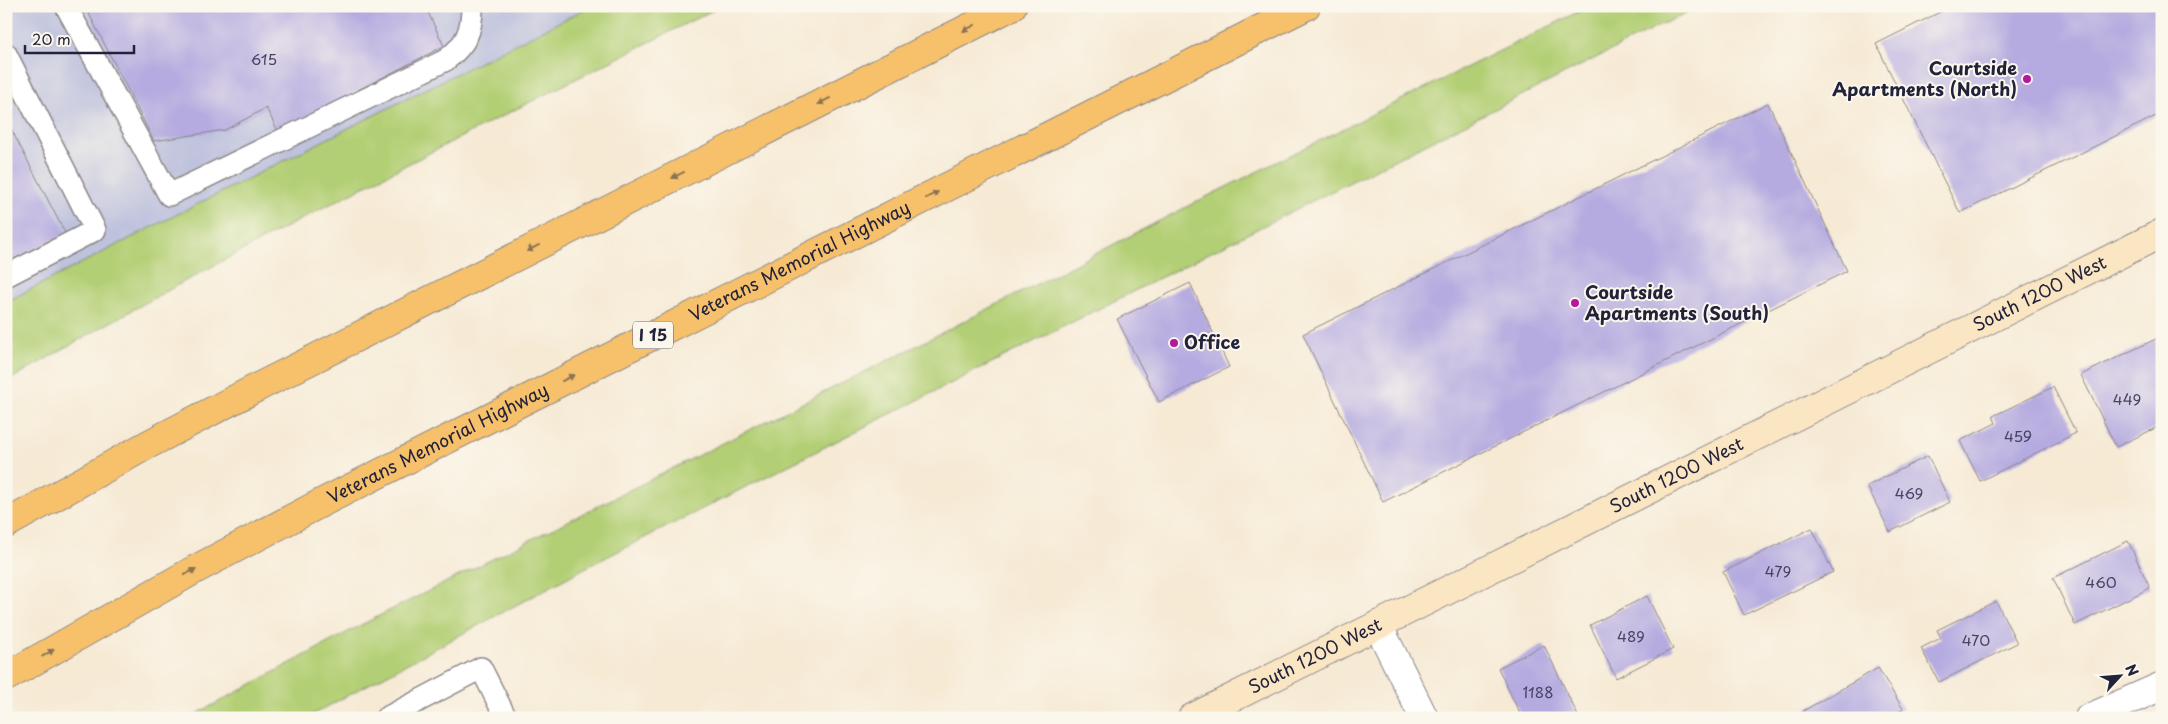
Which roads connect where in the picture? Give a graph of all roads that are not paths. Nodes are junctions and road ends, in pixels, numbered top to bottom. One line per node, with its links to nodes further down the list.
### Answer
1 (66, 6): 2 (lane)
2 (472, 6)
3 (1012, 6): 8 (highway, one-way to 8)
4 (1306, 6): 10 (highway, Veterans Memorial Highway / I 15, one-way to 4)
5 (6, 54): 7 (lane)
6 (2162, 233): 9 (main road, South 1200 West)
7 (6, 276)
8 (6, 524)
9 (1378, 625): 14 (main road, South 1200 West); 15 (street)
10 (6, 678)
11 (2162, 686): 16 (street)
12 (386, 718): 13 (lane)
13 (506, 718)
14 (1192, 718)
15 (1424, 718)
16 (2089, 718)

